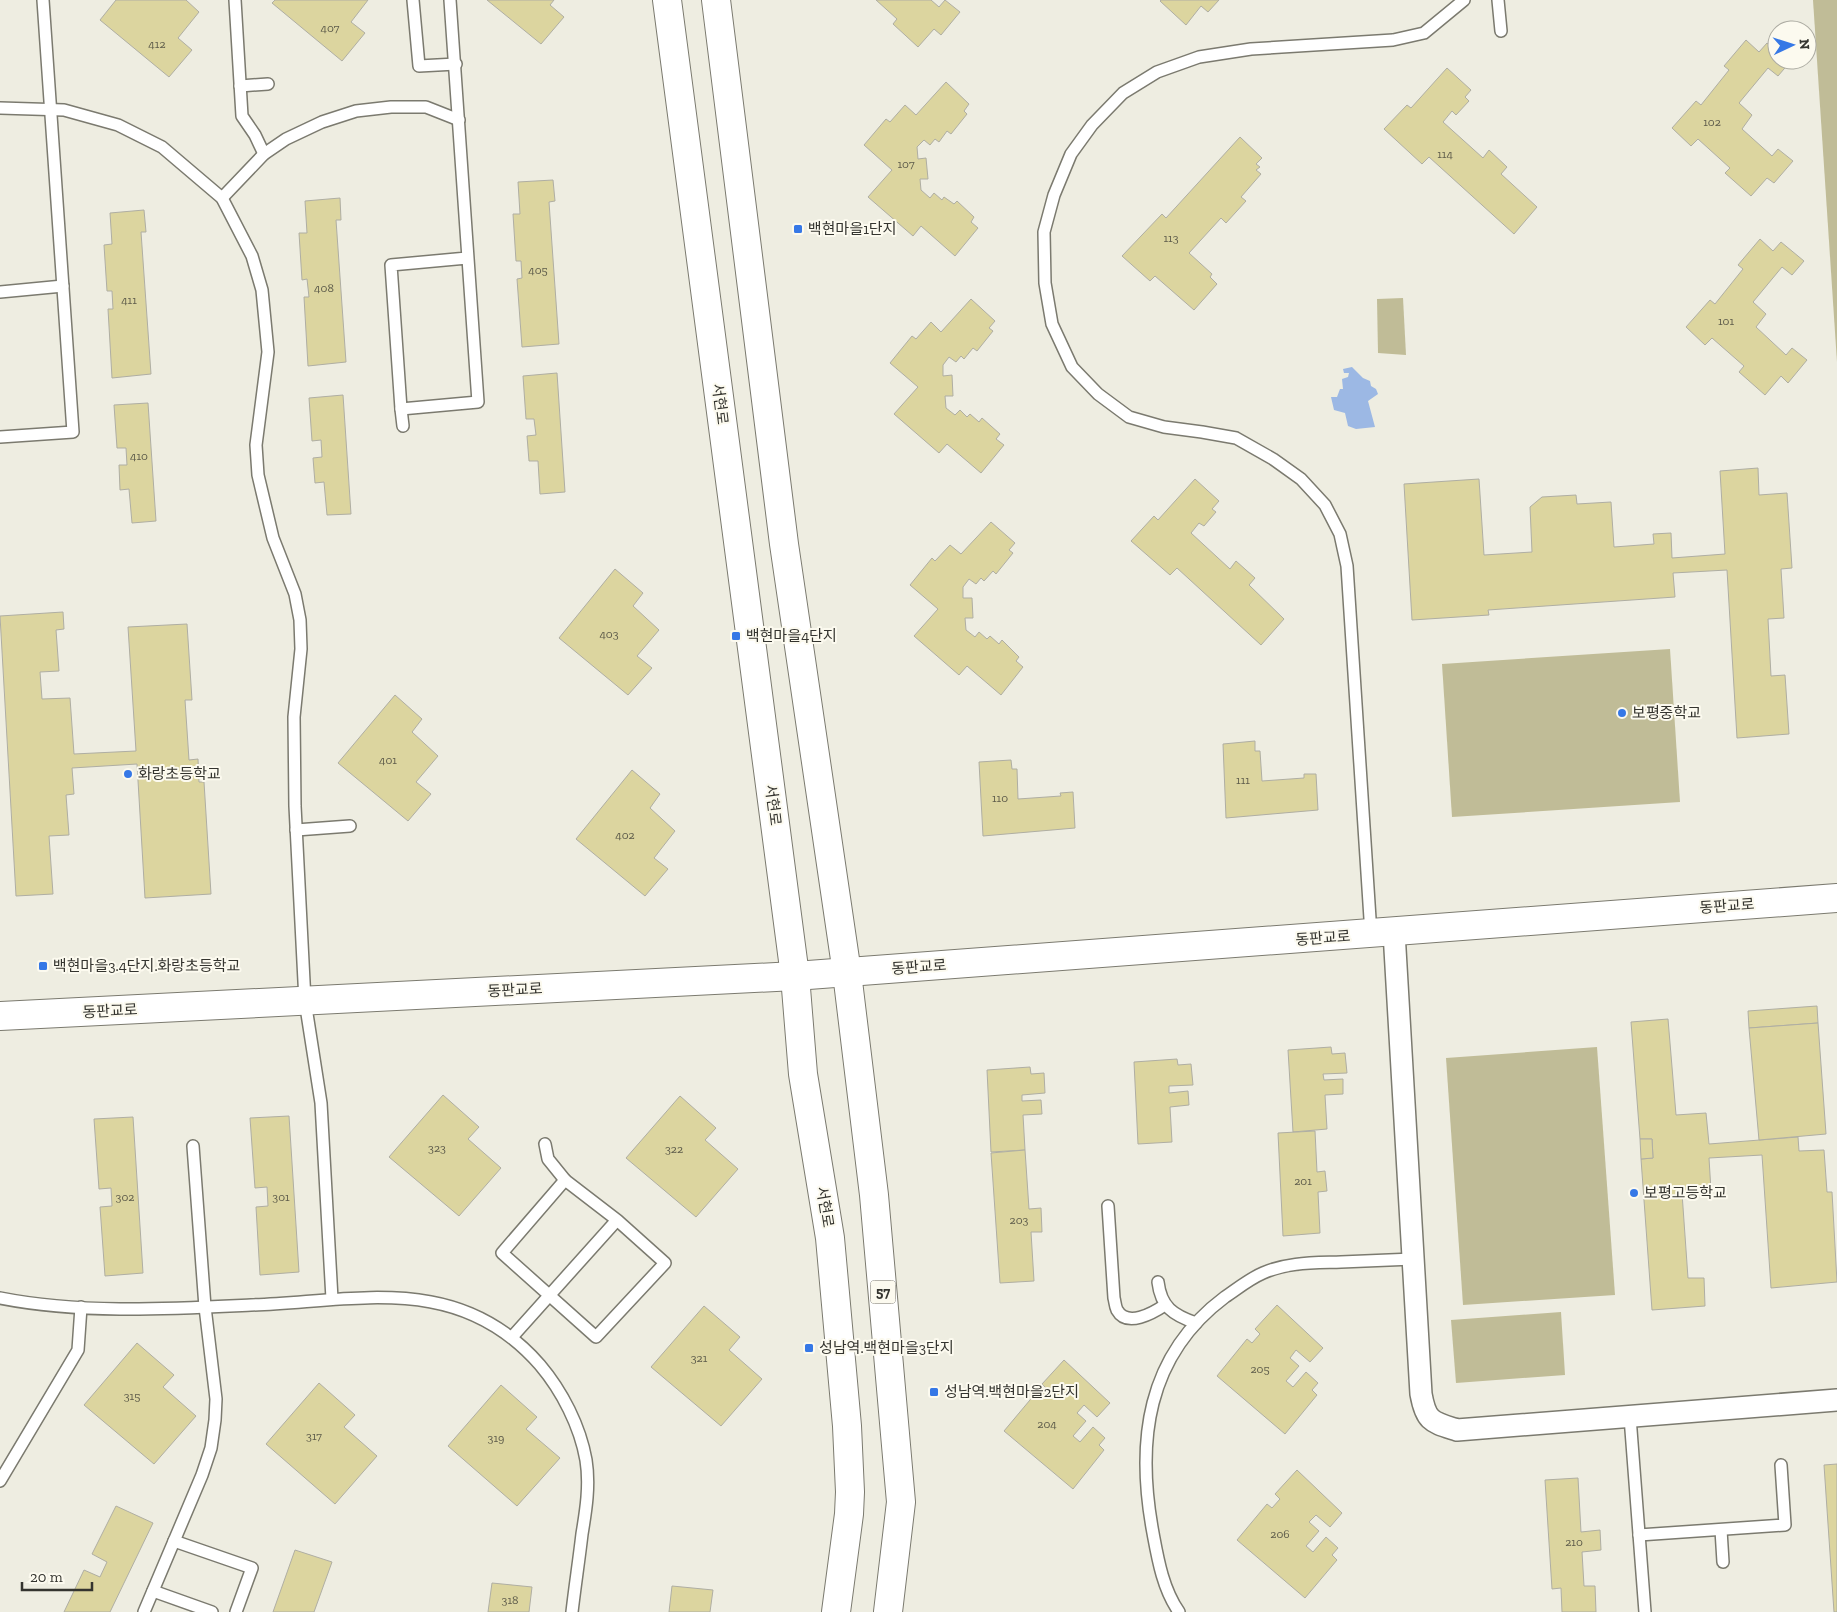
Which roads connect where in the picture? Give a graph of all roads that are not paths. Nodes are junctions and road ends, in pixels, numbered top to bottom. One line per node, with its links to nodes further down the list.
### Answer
1 (43, 0): 14 (lane)
2 (235, 0): 12 (lane)
3 (413, 0): 10 (lane)
4 (450, 0): 10 (lane)
5 (667, 0): 29 (main road, 서현로)
6 (716, 0): 28 (main road)
7 (1464, 0): 27 (lane)
8 (1498, 0): 9 (lane)
9 (1501, 31)
10 (456, 64): 15 (lane)
11 (268, 84): 12 (lane)
12 (240, 86): 16 (lane)
13 (0, 108): 14 (lane)
14 (49, 109): 17 (lane); 19 (lane)
15 (459, 120): 16 (lane); 18 (lane)
16 (264, 154): 17 (lane)
17 (222, 198): 25 (lane)
18 (467, 258): 21 (lane); 21 (lane)
19 (62, 286): 20 (lane); 23 (lane)
20 (0, 292)
21 (401, 409): 22 (lane)
22 (402, 426)
23 (0, 437)
24 (350, 826): 25 (lane)
25 (296, 830): 30 (lane)
26 (1837, 898): 27 (main road, 동판교로)
27 (1382, 933): 28 (main road, 동판교로); 37 (street)
28 (847, 972): 29 (main road, 동판교로); 61 (main road, 57)
29 (795, 976): 30 (main road, 동판교로); 60 (main road, 서현로)
30 (305, 1001): 31 (main road, 동판교로); 41 (lane)
31 (0, 1016)
32 (545, 1144): 34 (lane)
33 (192, 1146): 44 (lane)
34 (565, 1180): 36 (lane); 39 (lane)
35 (1108, 1206): 42 (lane)
36 (617, 1220): 39 (lane); 39 (lane)
37 (1414, 1259): 45 (lane); 48 (street)
38 (1158, 1282): 42 (lane)
39 (550, 1296): 46 (lane)
40 (0, 1298): 43 (lane)
41 (332, 1299): 44 (lane); 46 (lane)
42 (1165, 1305): 45 (lane)
43 (81, 1307): 44 (lane); 50 (lane)
44 (205, 1307): 53 (lane)
45 (1196, 1324): 62 (lane)
46 (512, 1337): 59 (lane)
47 (1837, 1400): 48 (street)
48 (1630, 1416): 52 (lane)
49 (1781, 1465): 51 (lane)
50 (2, 1475)
51 (1721, 1530): 52 (lane); 54 (lane)
52 (1639, 1535): 63 (lane)
53 (174, 1541): 55 (lane); 58 (lane)
54 (1723, 1562)
55 (153, 1591): 56 (lane); 57 (lane)
56 (144, 1612)
57 (212, 1612)
58 (236, 1612)
59 (572, 1612)
60 (836, 1612)
61 (888, 1612)
62 (1179, 1612)
63 (1645, 1612)

